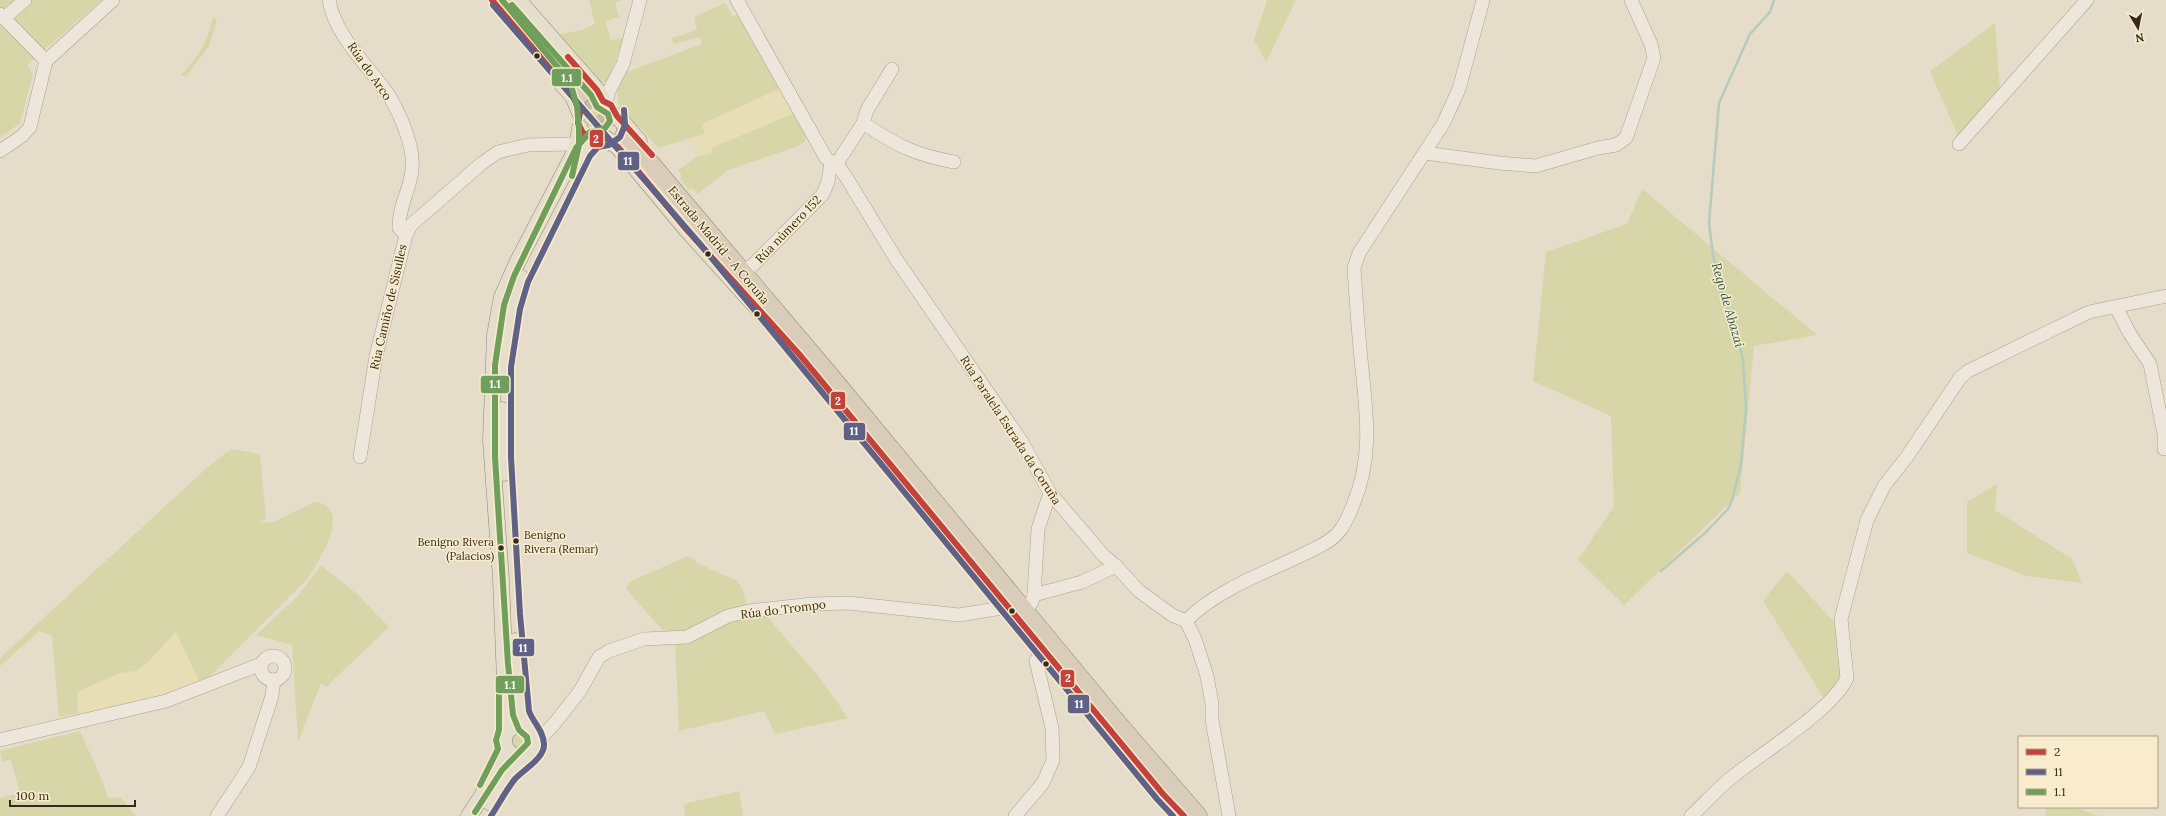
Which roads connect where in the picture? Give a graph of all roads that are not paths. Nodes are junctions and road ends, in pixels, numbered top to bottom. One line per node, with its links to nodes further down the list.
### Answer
1 (25, 0): 13 (street)
2 (112, 0): 14 (street)
3 (329, 0): 29 (street, Rúa do Arco)
4 (492, 0): 16 (main road)
5 (499, 0): 6 (highway)
6 (508, 0)
7 (518, 0): 17 (main road)
8 (640, 0): 17 (street)
9 (737, 0): 27 (street, Rúa Paralela Estrada da Coruña)
10 (1483, 0): 25 (street)
11 (1631, 0): 25 (street)
12 (2087, 0): 23 (street)
13 (2, 16): 14 (street)
14 (46, 61): 24 (street)
15 (892, 68): 20 (street)
16 (563, 85): 19 (main road); 22 (main road)
17 (605, 101): 18 (main road); 19 (main road)
18 (618, 116): 21 (main road); 30 (main road)
19 (580, 120): 21 (main road); 28 (main road)
20 (863, 123): 26 (street); 27 (street)
21 (611, 137): 33 (highway, Estrada Madrid - A Coruña); 43 (main road)
22 (571, 144): 28 (main road); 29 (street, Rúa Camiño de Sisulles)
23 (1960, 144)
24 (0, 151)
25 (1425, 153): 39 (street)
26 (954, 162)
27 (833, 164): 30 (street, Rúa número 152); 36 (street, Rúa Paralela Estrada da Coruña)
28 (564, 174): 44 (main road)
29 (406, 235): 35 (street, Rúa Camiño de Sisulles)
30 (746, 269): 33 (main road)
31 (2166, 296): 32 (street)
32 (2116, 307): 34 (street); 56 (street)
33 (803, 351): 38 (highway, Estrada Madrid - A Coruña)
34 (2164, 449)
35 (360, 457)
36 (1050, 492): 37 (street, Rúa Paralela Estrada da Coruña); 38 (street)
37 (1116, 566): 38 (street, Rúa do Trompo); 39 (street, Rúa Paralela Estrada da Coruña)
38 (1022, 604): 40 (highway, Estrada Madrid - A Coruña); 45 (street, Rúa do Trompo); 54 (highway, Estrada Madrid - A Coruña)
39 (1186, 621): 55 (street)
40 (1042, 649): 52 (street); 53 (highway, Estrada Madrid - A Coruña)
41 (261, 664): 42 (street); 42 (street); 46 (street)
42 (274, 680): 49 (street)
43 (526, 726): 44 (main road); 45 (main road)
44 (507, 731): 47 (main road)
45 (536, 739): 48 (main road)
46 (0, 740)
47 (506, 750): 48 (main road); 50 (main road)
48 (525, 757): 51 (main road)
49 (217, 816)
50 (469, 816)
51 (482, 816)
52 (1015, 816)
53 (1184, 816)
54 (1198, 816)
55 (1229, 816)
56 (1691, 816)

